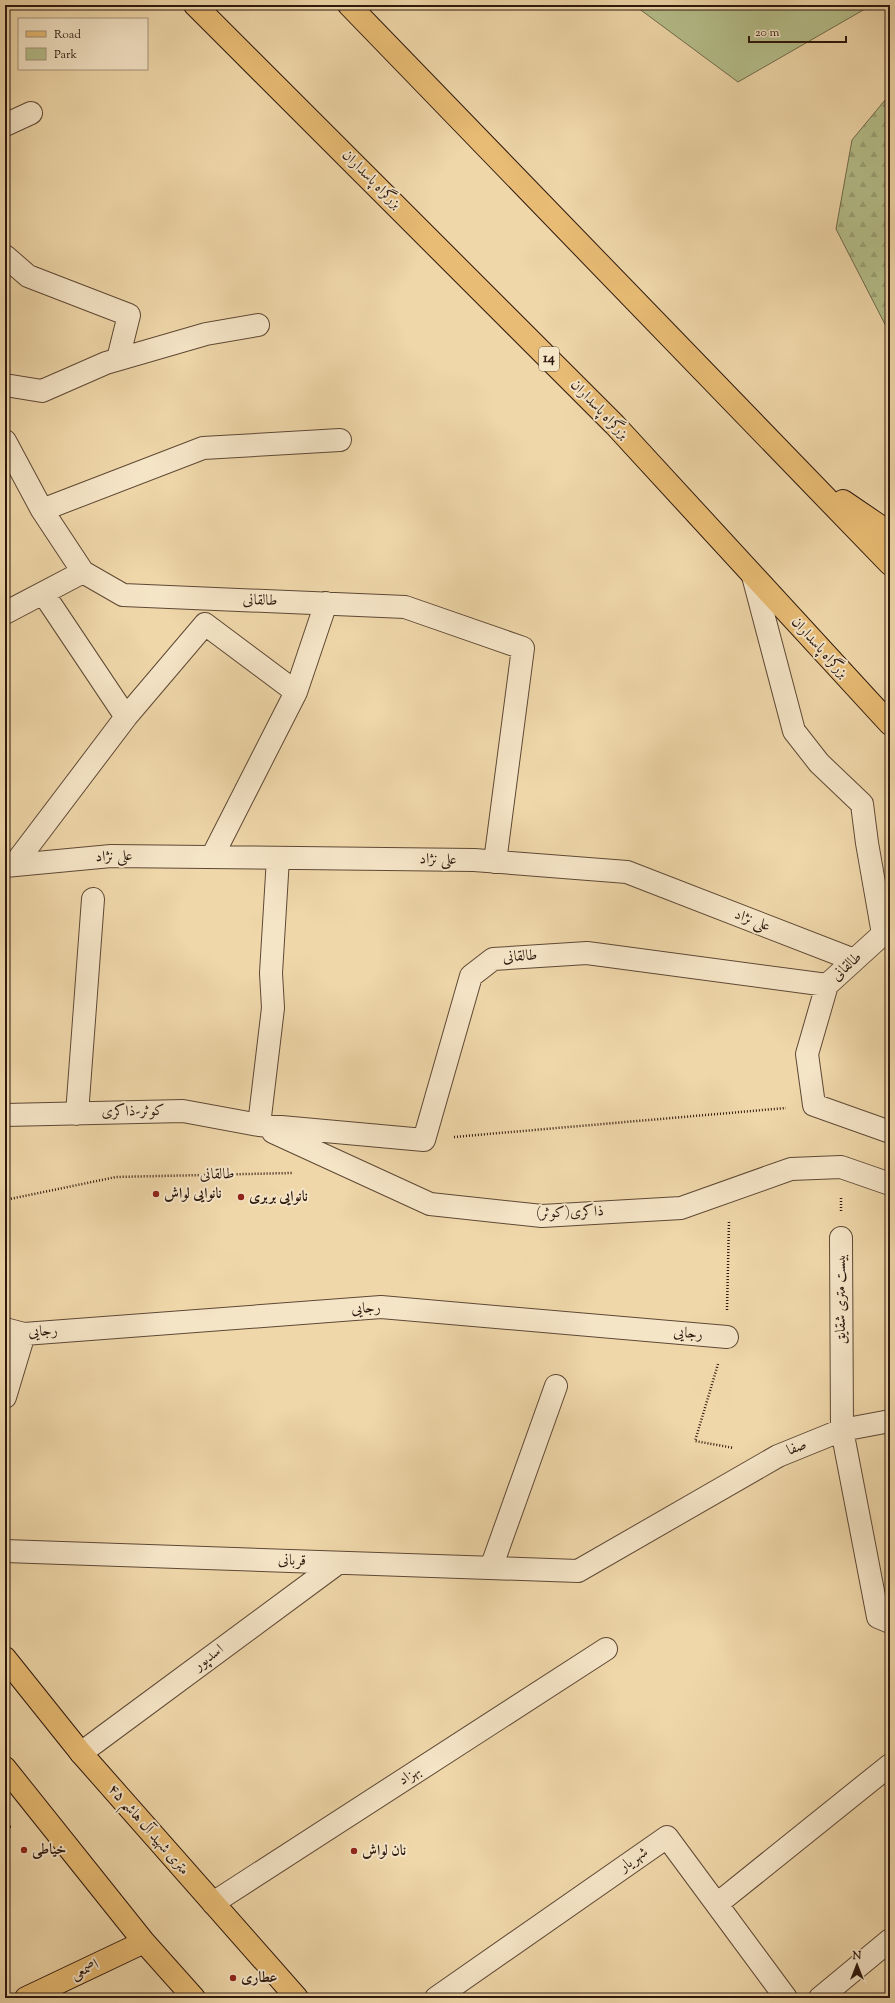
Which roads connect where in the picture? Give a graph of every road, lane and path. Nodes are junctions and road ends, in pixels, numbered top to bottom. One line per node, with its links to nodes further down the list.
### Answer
1 (195, 5): 16 (main road, بزرگراه پاسداران / 14)
2 (349, 5): 11 (main road)
3 (31, 112): 4 (street)
4 (5, 125)
5 (5, 256): 7 (street)
6 (258, 325): 7 (street)
7 (118, 359): 8 (street)
8 (5, 385)
9 (340, 440): 12 (street)
10 (5, 441): 12 (street)
11 (805, 475): 13 (main road); 14 (main road)
12 (42, 510): 15 (street)
13 (890, 533)
14 (890, 564)
15 (83, 572): 17 (street); 18 (street, طالقانی)
16 (753, 576): 22 (main road, بزرگراه پاسداران / 14); 28 (street)
17 (43, 593): 19 (street); 21 (street)
18 (326, 603): 20 (street); 25 (street, طالقانی)
19 (5, 613)
20 (296, 692): 21 (street); 23 (street)
21 (126, 717): 26 (street)
22 (890, 724)
23 (212, 857): 24 (street, علی نژاد); 26 (street, علی نژاد)
24 (278, 858): 25 (street, علی نژاد); 34 (street)
25 (495, 862): 29 (street, علی نژاد)
26 (9, 866)
27 (93, 899): 32 (street)
28 (887, 934): 29 (street, طالقانی)
29 (854, 960): 30 (street, طالقانی)
30 (827, 985): 31 (street); 36 (street, طالقانی)
31 (814, 1105): 35 (street); 36 (path)
32 (77, 1114): 33 (street, کوثر-ذاکری); 34 (street, کوثر-ذاکری)
33 (5, 1115)
34 (259, 1126): 36 (street); 37 (street, ذاکری(کوثر))
35 (890, 1132)
36 (424, 1140)
37 (841, 1167): 39 (street, ذاکری(کوثر)); 41 (path, بیست متری شقایق)
38 (297, 1173): 40 (path, طالقانی)
39 (890, 1184)
40 (5, 1200)
41 (840, 1238): 47 (street, بیست متری شقایق)
42 (14, 1331): 43 (street, رجایی); 45 (street)
43 (727, 1337)
44 (556, 1386): 50 (street)
45 (5, 1397)
46 (890, 1422): 47 (street, صفا)
47 (842, 1430): 51 (street, صفا); 52 (street)
48 (5, 1551): 49 (street, قربانی)
49 (338, 1563): 50 (street, قربانی); 55 (street, اسدپور)
50 (491, 1568): 51 (street, قربانی)
51 (578, 1572)
52 (890, 1622)
53 (606, 1649): 58 (street, بهزاد)
54 (5, 1658): 55 (main road, ۴۵ متری شهید آل هاشم)
55 (81, 1753): 58 (main road, ۴۵ متری شهید آل هاشم)
56 (890, 1765): 59 (street)
57 (5, 1768): 61 (main road)
58 (213, 1903): 64 (main road, ۴۵ متری شهید آل هاشم)
59 (717, 1904): 65 (street, شهریار); 66 (street, شهریار)
60 (890, 1940): 67 (street)
61 (144, 1942): 62 (main road, اصمعی); 63 (main road)
62 (26, 1998)
63 (194, 1998)
64 (296, 1998)
65 (436, 1998)
66 (786, 1998)
67 (820, 1998)

